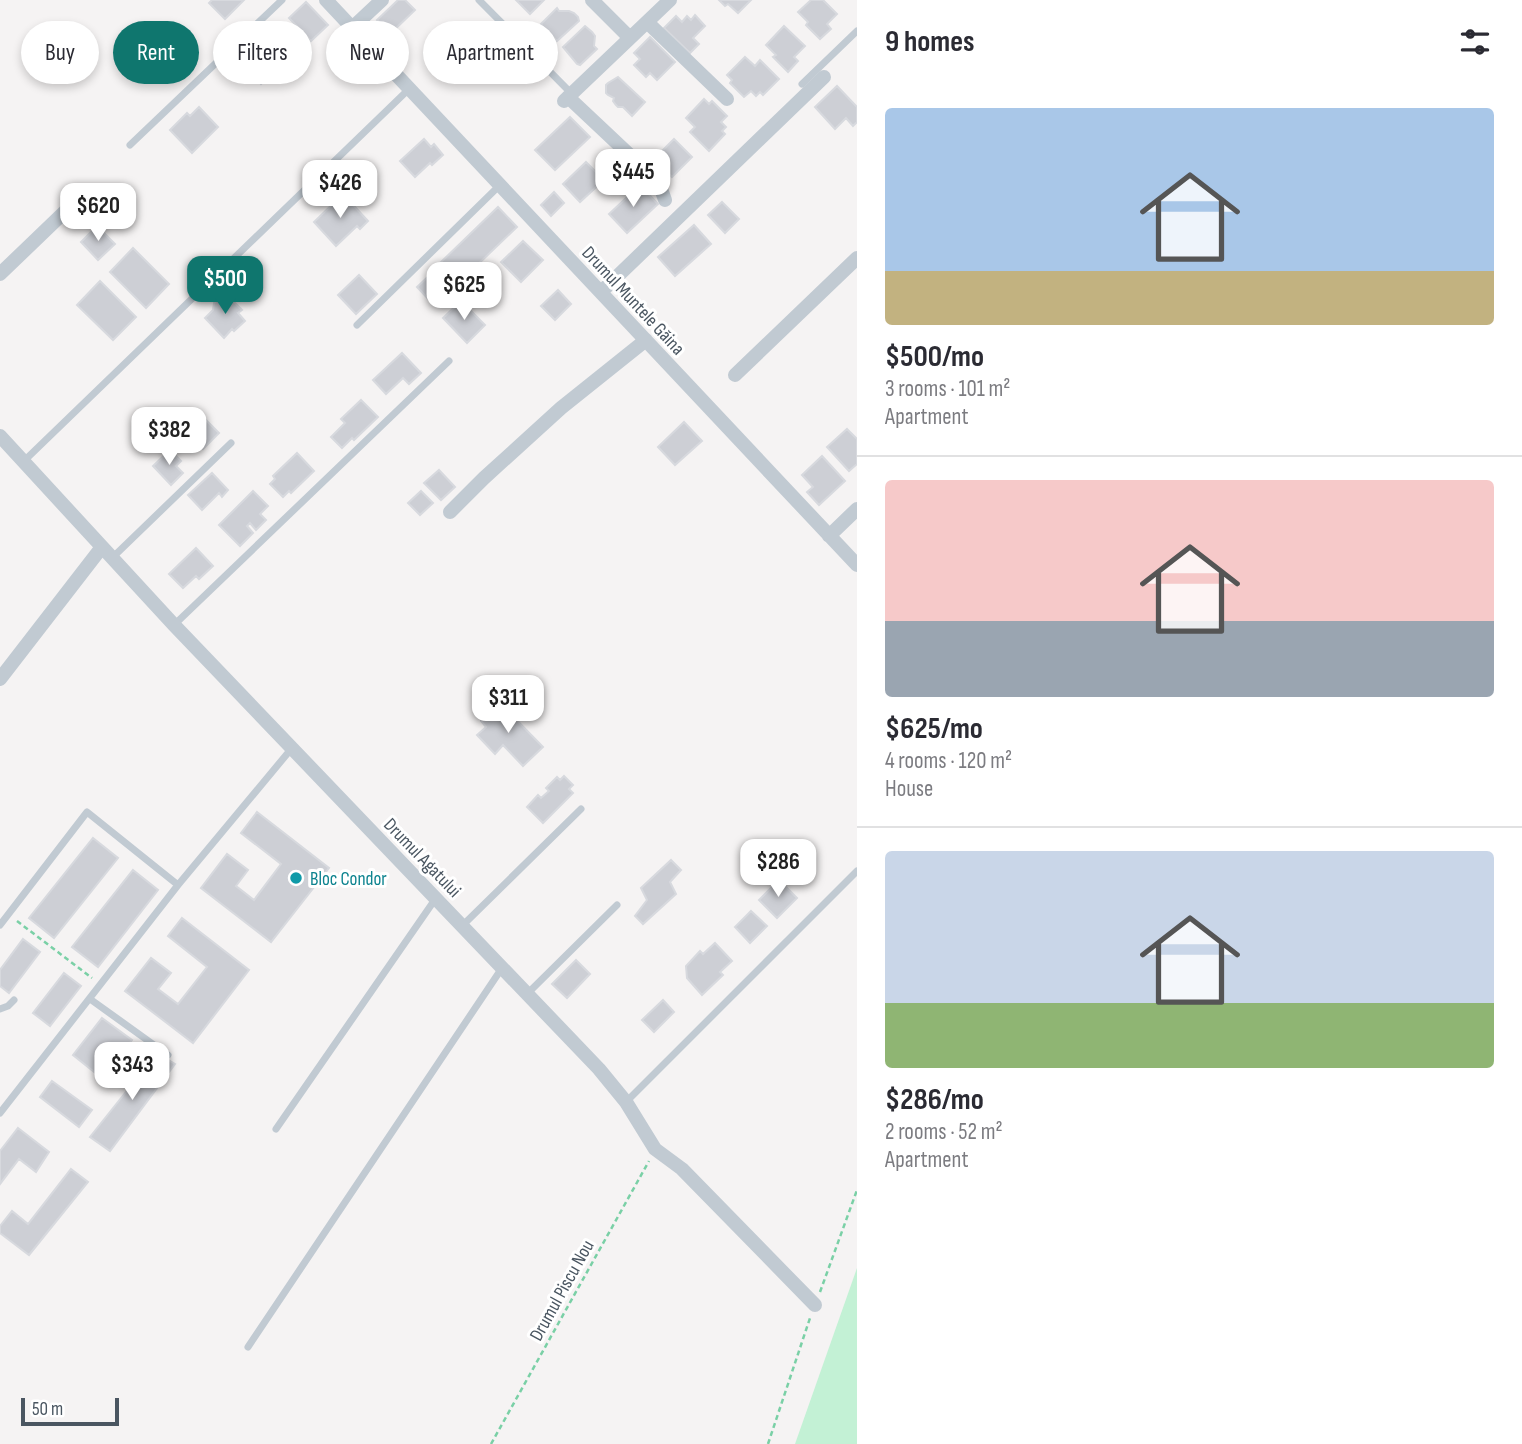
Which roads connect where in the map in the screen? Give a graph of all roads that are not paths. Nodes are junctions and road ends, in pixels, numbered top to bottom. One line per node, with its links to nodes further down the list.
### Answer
1 (282, 0): 18 (lane)
2 (326, 0): 7 (street, Drumul Muntele Găina)
3 (382, 0): 8 (street)
4 (479, 0): 16 (lane)
5 (592, 0): 11 (street)
6 (670, 0): 9 (street)
7 (346, 21)
8 (360, 21)
9 (647, 22): 11 (street); 17 (street)
10 (857, 31): 14 (lane)
11 (630, 38): 16 (street)
12 (824, 76): 24 (street)
13 (405, 84): 15 (street, Drumul Muntele Găina)
14 (802, 84)
15 (410, 89): 19 (street, Drumul Muntele Găina); 31 (lane)
16 (568, 98): 21 (street)
17 (727, 99)
18 (131, 145)
19 (500, 185): 24 (street, Drumul Muntele Găina); 25 (lane)
20 (78, 199): 23 (street)
21 (665, 200)
22 (857, 258): 28 (street)
23 (0, 274)
24 (601, 292): 26 (street, Drumul Muntele Găina)
25 (357, 325)
26 (646, 340): 33 (street); 34 (street, Drumul Muntele Găina)
27 (449, 361): 37 (lane)
28 (735, 375)
29 (0, 436): 31 (street, Drumul Agatului)
30 (231, 443): 35 (lane)
31 (23, 462): 35 (street, Drumul Agatului)
32 (857, 509): 34 (street)
33 (450, 512)
34 (829, 536): 36 (street, Drumul Muntele Găina)
35 (107, 553): 37 (street, Drumul Agatului); 38 (street)
36 (857, 565)
37 (174, 625): 39 (street, Drumul Agatului)
38 (0, 679)
39 (292, 748): 42 (lane); 43 (street, Drumul Agatului)
40 (581, 809): 46 (lane)
41 (857, 871): 53 (lane)
42 (178, 885): 45 (lane); 49 (lane)
43 (436, 898): 46 (street, Drumul Agatului); 55 (lane)
44 (617, 905): 48 (lane)
45 (0, 925)
46 (463, 925): 47 (street, Drumul Agatului)
47 (503, 967): 48 (street, Drumul Agatului); 57 (lane)
48 (528, 993): 53 (street, Drumul Agatului)
49 (90, 999): 52 (lane); 54 (lane)
50 (14, 1000): 51 (lane)
51 (0, 1009)
52 (168, 1055)
53 (626, 1102): 56 (street, Drumul Agatului)
54 (0, 1113)
55 (275, 1129)
56 (815, 1305)
57 (248, 1346)

